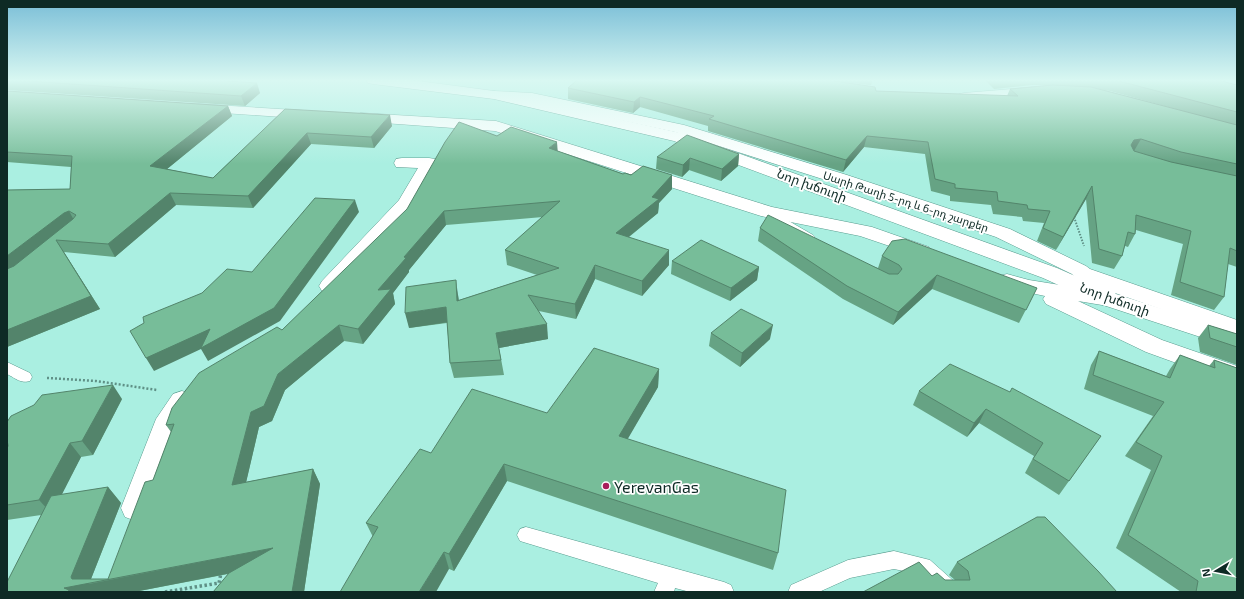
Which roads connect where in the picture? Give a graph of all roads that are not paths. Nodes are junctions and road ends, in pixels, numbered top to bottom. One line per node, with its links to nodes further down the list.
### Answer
1 (200, 108): 5 (street)
2 (551, 108): 11 (street, Նոր խճուղի)
3 (588, 108): 8 (street, Սարի Թաղի 5-րդ և 6-րդ շարքեր)
4 (402, 163): 12 (street)
5 (768, 212): 6 (lane); 7 (street)
6 (816, 240)
7 (940, 257)
8 (1079, 270): 11 (street, Սարի Թաղի 5-րդ և 6-րդ շարքեր); 13 (street, Սարի Թաղի 5-րդ և 6-րդ շարքեր)
9 (993, 276): 10 (street)
10 (1029, 287): 11 (street); 16 (street)
11 (1108, 299): 14 (street, Նոր խճուղի)
12 (315, 302)
13 (1237, 328)
14 (1237, 341)
15 (7, 367): 17 (lane)
16 (1237, 376)
17 (25, 377)
18 (191, 390): 19 (street)
19 (129, 527)
20 (526, 535): 21 (lane)
21 (667, 584): 22 (lane)
22 (724, 592)
23 (798, 592): 24 (lane)
24 (951, 592)

